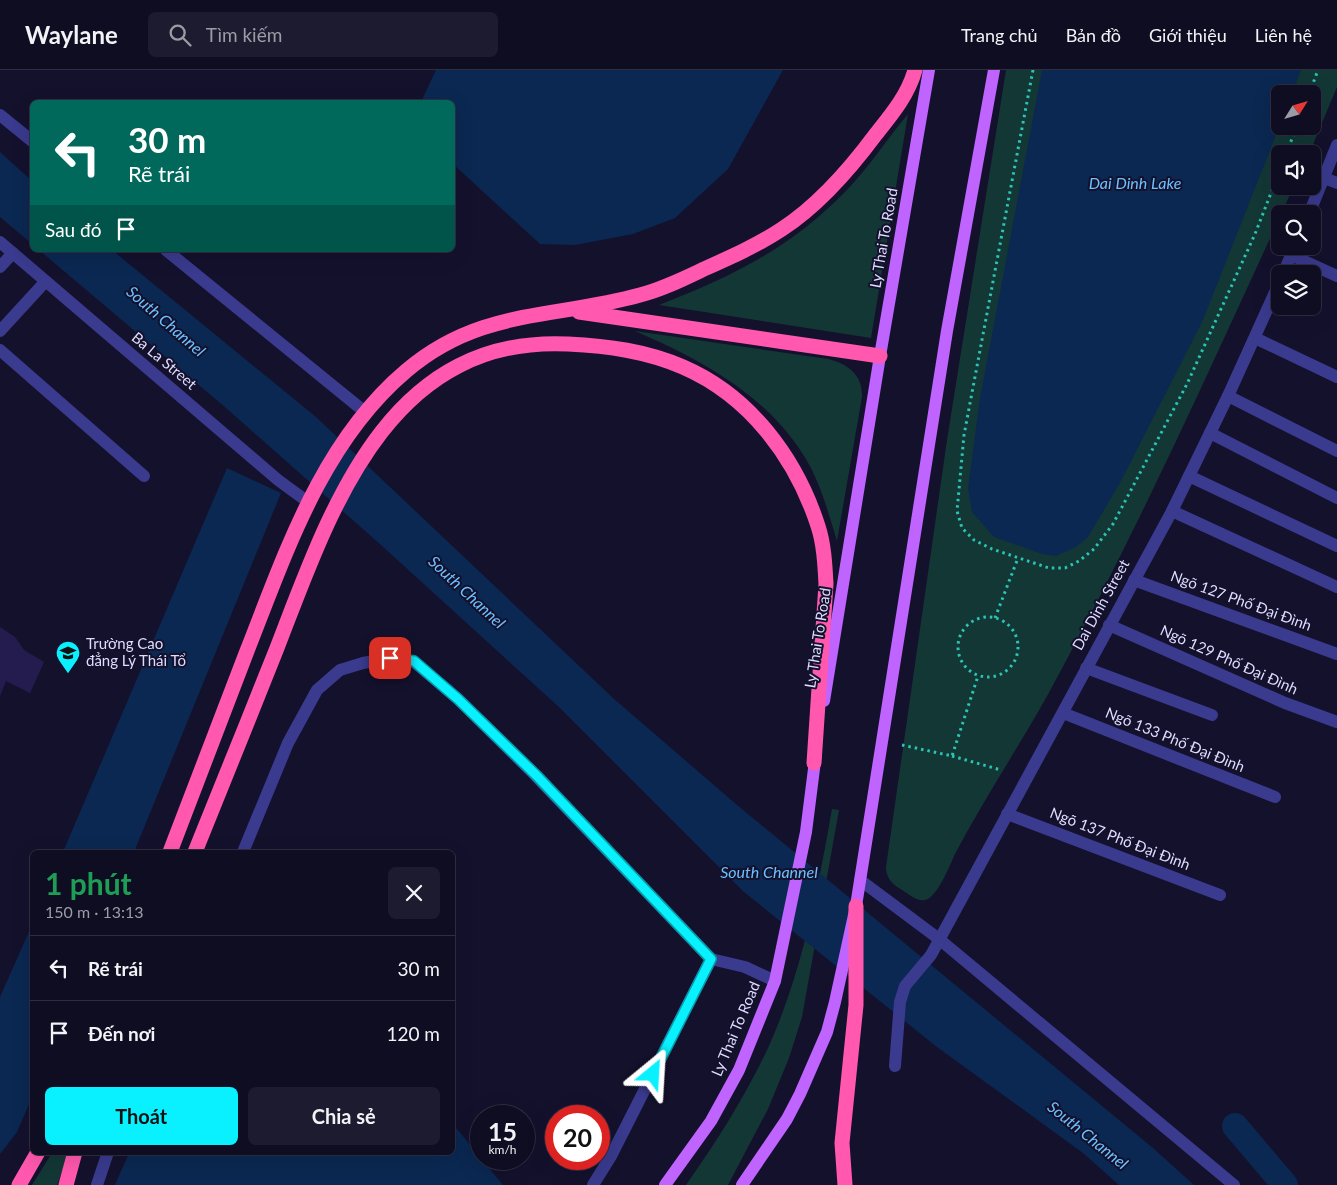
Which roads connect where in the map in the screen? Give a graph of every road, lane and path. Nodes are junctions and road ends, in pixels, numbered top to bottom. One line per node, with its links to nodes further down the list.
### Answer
1 (915, 70): 22 (highway)
2 (929, 70): 26 (main road, Ly Thai To Road)
3 (994, 70): 58 (main road)
4 (1033, 70): 38 (path)
5 (1318, 70): 6 (path)
6 (1312, 85)
7 (0, 115): 8 (street)
8 (30, 139)
9 (1337, 145): 10 (street)
10 (1324, 178): 11 (street); 13 (street)
11 (1337, 184)
12 (1271, 193): 38 (path)
13 (1313, 205)
14 (0, 242): 16 (street, Ba La Street)
15 (168, 252): 29 (street)
16 (12, 253): 18 (street); 20 (street, Ba La Street)
17 (1300, 255): 19 (street)
18 (0, 268)
19 (1337, 276)
20 (45, 282): 23 (street); 35 (street, Ba La Street)
21 (1271, 302): 24 (street, Dai Dinh Street)
22 (569, 310): 26 (highway); 29 (highway)
23 (0, 332)
24 (1255, 338): 27 (street); 28 (street, Dai Dinh Street)
25 (0, 350): 32 (street)
26 (880, 356): 51 (main road, Ly Thai To Road)
27 (1337, 377)
28 (1228, 396): 30 (street, Dai Dinh Street); 31 (street)
29 (365, 412): 35 (highway)
30 (1210, 433): 33 (street, Dai Dinh Street); 34 (street)
31 (1337, 450)
32 (144, 476)
33 (1189, 476): 36 (street, Dai Dinh Street); 37 (street)
34 (1337, 498)
35 (308, 502): 55 (highway)
36 (1172, 511): 39 (street, Dai Dinh Street); 40 (street)
37 (1337, 546)
38 (1018, 558): 41 (path)
39 (1134, 580): 42 (street, Dai Dinh Street); 43 (street, Ngõ 127 Phố Đại Đình)
40 (1337, 587)
41 (995, 618): 45 (path); 45 (path)
42 (1109, 624): 44 (street, Dai Dinh Street); 48 (street, Ngõ 129 Phố Đại Đình)
43 (1337, 654)
44 (1086, 668): 46 (street, Dai Dinh Street); 47 (street)
45 (978, 676): 50 (path)
46 (1063, 714): 53 (street, Ngõ 133 Phố Đại Đình); 54 (street, Dai Dinh Street)
47 (1212, 715)
48 (1337, 722)
49 (902, 745): 50 (path)
50 (952, 756): 52 (path)
51 (814, 763): 56 (highway); 63 (main road, Ly Thai To Road)
52 (1001, 770)
53 (1275, 797)
54 (1008, 814): 59 (street, Ngõ 137 Phố Đại Đình); 61 (street, Dai Dinh Street)
55 (171, 850)
56 (196, 850)
57 (244, 850): 62 (street)
58 (860, 880): 60 (main road); 61 (street)
59 (1220, 895)
60 (856, 906): 73 (main road); 74 (highway)
61 (939, 939): 64 (street, Dai Dinh Street); 75 (street)
62 (711, 959): 63 (street); 71 (street)
63 (775, 981): 72 (main road, Ly Thai To Road)
64 (895, 1066)
65 (36, 1155): 68 (highway)
66 (74, 1155): 69 (highway)
67 (107, 1155): 70 (street)
68 (18, 1185)
69 (66, 1185)
70 (98, 1185)
71 (593, 1185)
72 (665, 1185)
73 (742, 1185)
74 (845, 1185)
75 (1234, 1185)

